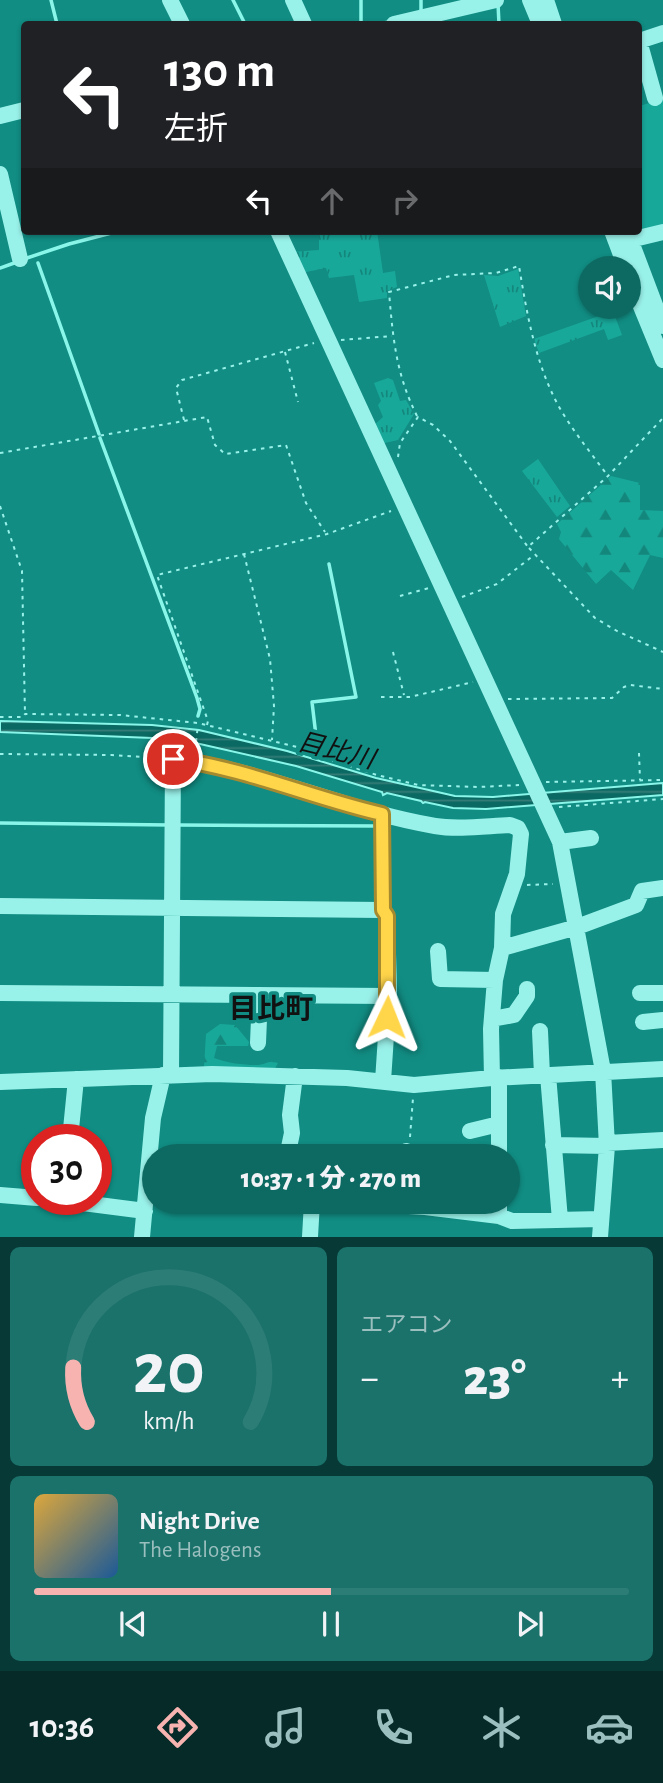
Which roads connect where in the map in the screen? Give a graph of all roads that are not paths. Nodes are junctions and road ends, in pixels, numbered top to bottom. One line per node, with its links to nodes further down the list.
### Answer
1 (170, 0): 6 (street)
2 (293, 0): 7 (street)
3 (496, 0): 8 (street)
4 (530, 0): 9 (street)
5 (545, 0): 10 (street)
6 (180, 21)
7 (303, 21)
8 (407, 21)
9 (539, 21)
10 (553, 21)
11 (663, 33): 12 (street)
12 (642, 40)
13 (642, 52): 14 (street)
14 (655, 99)
15 (21, 111): 16 (street)
16 (0, 116)
17 (0, 174): 24 (street)
18 (663, 232): 19 (street)
19 (642, 234)
20 (280, 235): 30 (street)
21 (613, 235): 23 (street)
22 (629, 235): 26 (street)
23 (621, 256)
24 (20, 259)
25 (641, 309): 27 (street)
26 (663, 327)
27 (663, 360)
28 (382, 814): 33 (street); 34 (street); 36 (street)
29 (592, 838): 30 (street)
30 (560, 842): 35 (street)
31 (663, 888): 35 (street)
32 (0, 906): 33 (street)
33 (172, 907): 34 (street); 43 (street)
34 (383, 910): 45 (street)
35 (577, 927): 36 (street); 52 (street)
36 (502, 948): 38 (street)
37 (438, 951): 38 (street)
38 (495, 980): 46 (street)
39 (527, 989): 46 (street)
40 (0, 993): 43 (street)
41 (640, 993): 42 (street)
42 (663, 993)
43 (171, 995): 44 (street); 53 (street)
44 (260, 995): 45 (street); 50 (street)
45 (388, 996): 58 (street)
46 (492, 1019): 56 (street)
47 (663, 1020): 48 (street)
48 (643, 1022)
49 (540, 1031): 54 (street)
50 (258, 1043)
51 (663, 1069): 52 (street)
52 (603, 1071): 54 (street); 68 (street)
53 (167, 1075): 55 (street); 57 (street); 64 (street)
54 (545, 1075): 56 (street); 67 (street)
55 (295, 1076): 58 (street); 65 (street)
56 (495, 1078): 58 (street); 61 (street)
57 (76, 1079): 59 (street); 60 (street)
58 (383, 1081)
59 (0, 1083)
60 (72, 1124)
61 (499, 1124): 62 (street); 66 (street)
62 (470, 1131)
63 (663, 1140): 68 (street)
64 (152, 1144)
65 (290, 1144)
66 (499, 1144)
67 (553, 1145): 68 (street); 77 (street)
68 (607, 1145): 76 (street)
69 (0, 1195): 70 (street)
70 (21, 1197)
71 (112, 1206): 72 (street)
72 (142, 1211)
73 (145, 1214): 78 (street)
74 (311, 1214): 79 (street)
75 (504, 1214): 77 (street)
76 (601, 1219): 77 (street); 80 (street)
77 (560, 1220)
78 (142, 1237)
79 (310, 1237)
80 (600, 1237)

